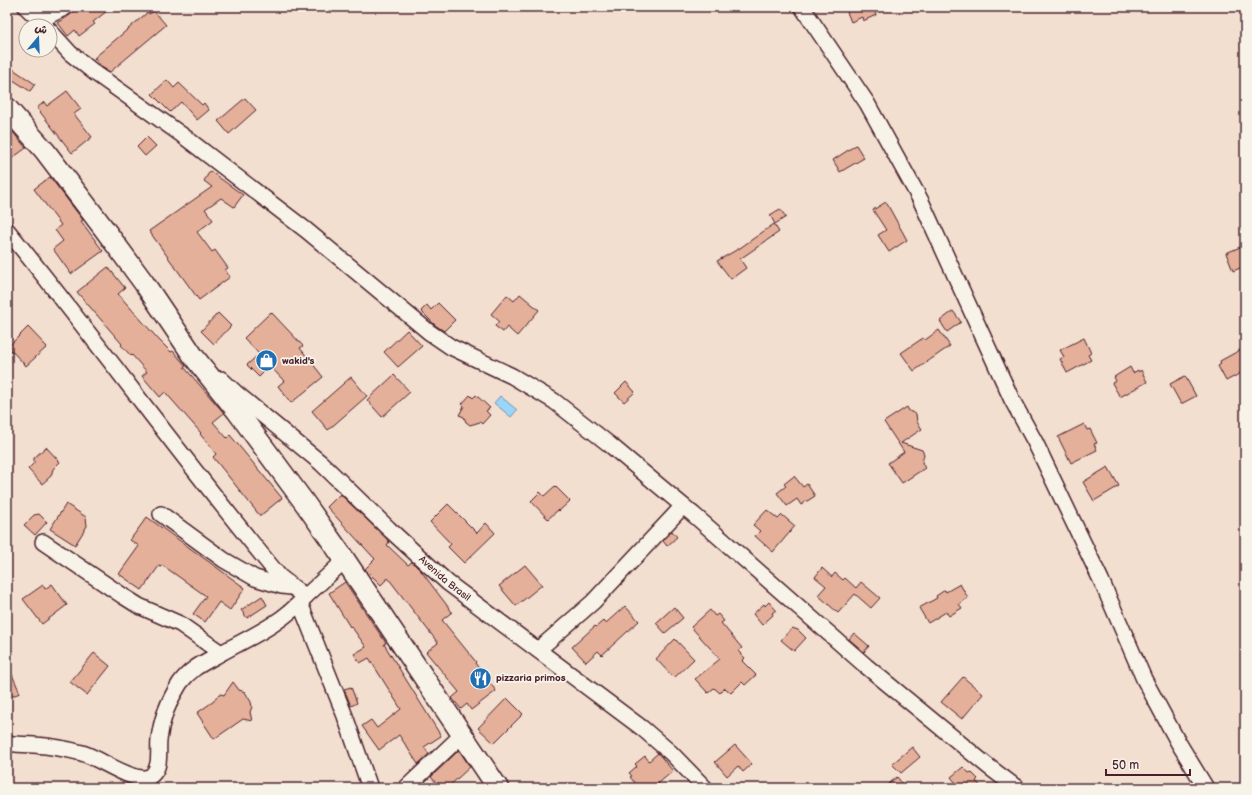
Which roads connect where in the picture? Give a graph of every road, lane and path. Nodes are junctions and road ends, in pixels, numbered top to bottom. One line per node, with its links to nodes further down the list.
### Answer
1 (26, 7): 4 (street)
2 (66, 7): 5 (street)
3 (802, 7): 25 (street)
4 (38, 18)
5 (50, 18)
6 (58, 40): 10 (street)
7 (7, 108): 9 (main road)
8 (7, 230): 14 (street)
9 (194, 357): 13 (main road); 16 (street, Avenida Brasil)
10 (683, 506): 16 (street); 24 (street)
11 (161, 514): 14 (street)
12 (43, 542): 17 (street)
13 (345, 560): 15 (street); 18 (main road)
14 (291, 587): 15 (street)
15 (303, 599): 17 (street); 20 (street)
16 (538, 650): 23 (street, Avenida Brasil)
17 (220, 654): 19 (street)
18 (462, 735): 21 (street); 22 (main road)
19 (7, 743)
20 (370, 788)
21 (406, 788)
22 (498, 788)
23 (705, 788)
24 (1017, 788)
25 (1206, 788)

